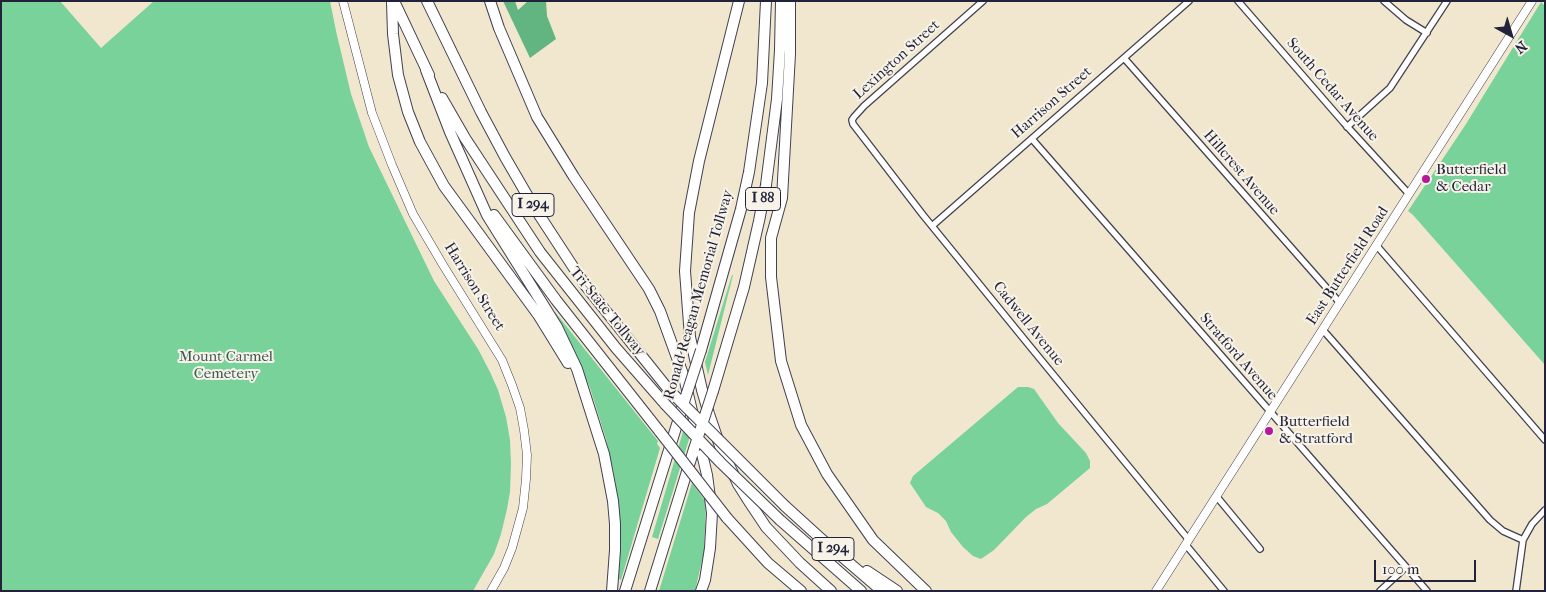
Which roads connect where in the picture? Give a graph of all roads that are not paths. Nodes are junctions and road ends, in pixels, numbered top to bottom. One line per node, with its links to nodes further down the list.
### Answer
1 (343, 1): 38 (main road, Harrison Street)
2 (393, 1): 17 (highway, Tri-State Tollway / I 294); 27 (highway)
3 (427, 1): 35 (highway, Tri-State Tollway / I 294, bridge)
4 (490, 1): 42 (highway)
5 (740, 1): 37 (highway)
6 (766, 1): 40 (highway, Ronald Reagan Memorial Tollway / I 88, bridge)
7 (781, 1): 41 (highway, I 88, bridge)
8 (790, 1): 49 (highway)
9 (983, 1): 18 (street, Lexington Street)
10 (1189, 1): 16 (street, Harrison Street)
11 (1238, 1): 19 (street, South Cedar Avenue)
12 (1384, 1): 15 (street)
13 (1447, 1): 15 (street)
14 (1532, 1): 22 (main road, East Butterfield Road)
15 (1427, 33): 19 (street)
16 (1124, 58): 20 (street, Harrison Street); 25 (street, Hillcrest Avenue)
17 (426, 70): 21 (highway); 46 (highway, Tri-State Tollway / I 294, bridge)
18 (852, 120): 23 (street, Cadwell Avenue)
19 (1347, 127): 22 (street, South Cedar Avenue)
20 (1032, 139): 23 (street, Harrison Street); 28 (street, Stratford Avenue)
21 (463, 163): 27 (highway); 43 (highway, bridge)
22 (1409, 194): 24 (main road, East Butterfield Road)
23 (932, 226): 33 (street, Cadwell Avenue)
24 (1377, 246): 25 (main road, East Butterfield Road); 29 (street)
25 (1340, 303): 26 (main road, East Butterfield Road)
26 (1323, 330): 28 (main road, East Butterfield Road); 32 (street)
27 (589, 407): 39 (highway)
28 (1270, 412): 30 (main road, East Butterfield Road); 36 (street, Stratford Avenue)
29 (1545, 440)
30 (1216, 497): 33 (main road, East Butterfield Road); 34 (street)
31 (1545, 510): 32 (street)
32 (1524, 540): 54 (street)
33 (1188, 542): 50 (main road, East Butterfield Road); 51 (street, Cadwell Avenue)
34 (1260, 549)
35 (837, 552): 47 (highway, Tri-State Tollway / I 294); 48 (highway)
36 (1406, 567): 52 (street); 53 (street, Stratford Avenue)
37 (820, 580): 44 (highway); 45 (highway)
38 (491, 591)
39 (612, 591)
40 (625, 591)
41 (650, 591)
42 (701, 591)
43 (801, 591)
44 (831, 591)
45 (836, 591)
46 (861, 591)
47 (882, 591)
48 (897, 591)
49 (926, 591)
50 (1156, 591)
51 (1224, 591)
52 (1380, 591)
53 (1427, 591)
54 (1516, 591)

